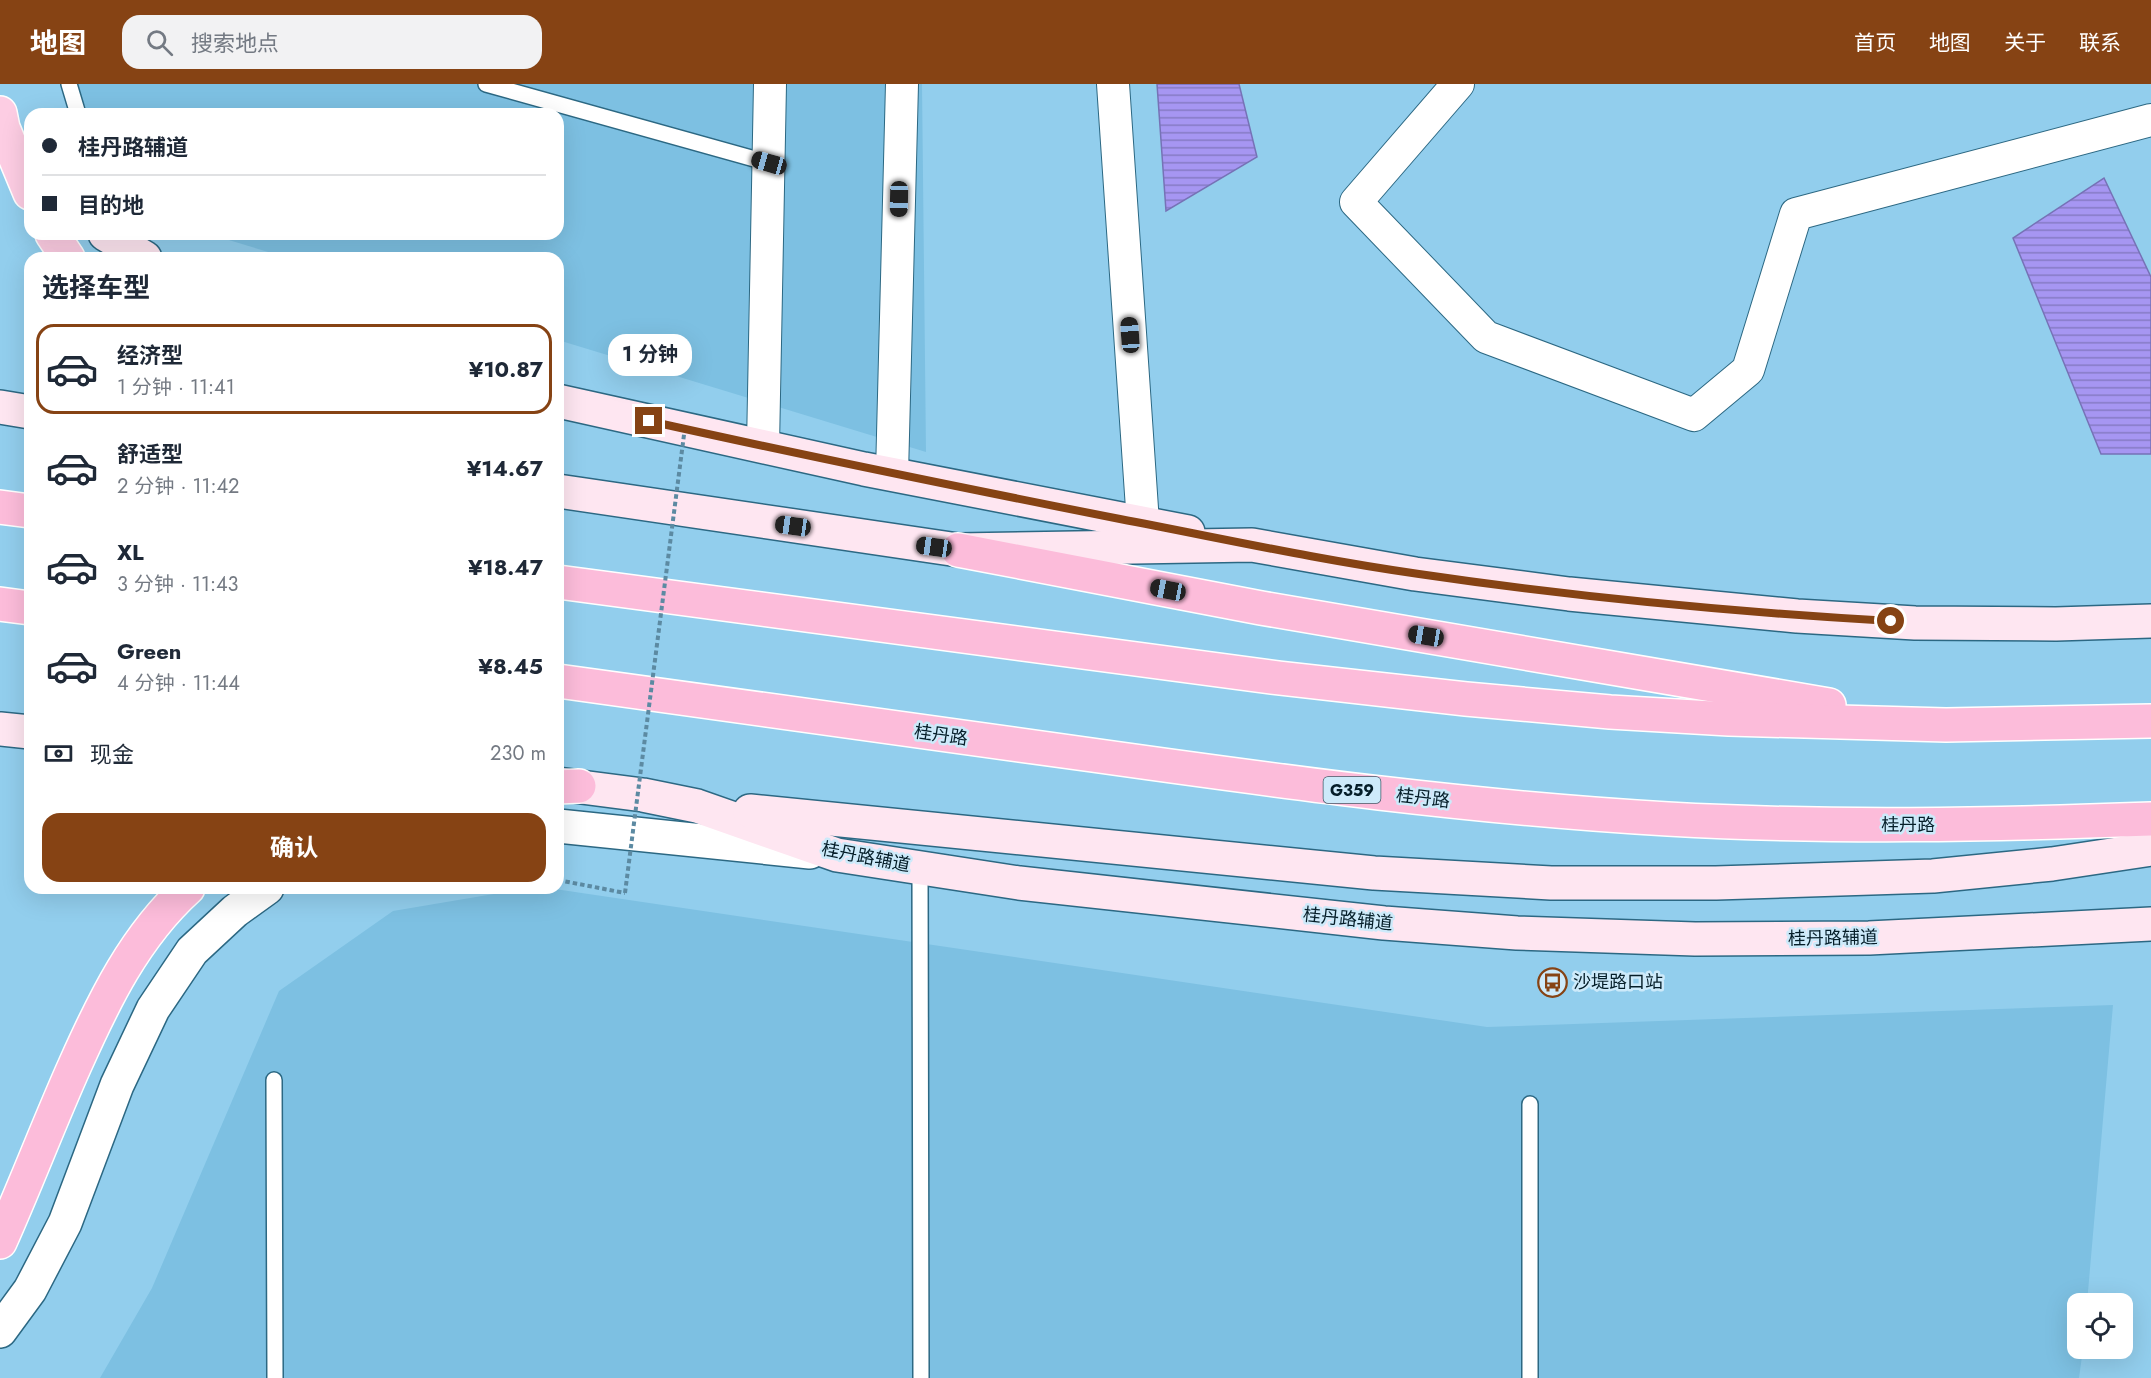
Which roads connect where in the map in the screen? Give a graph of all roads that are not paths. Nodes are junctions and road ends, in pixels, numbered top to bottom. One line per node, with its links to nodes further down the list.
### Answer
1 (69, 84): 7 (lane)
2 (486, 84): 11 (lane)
3 (770, 84): 11 (street)
4 (902, 84): 19 (street)
5 (1113, 84): 23 (street)
6 (1458, 84): 8 (street)
7 (76, 108)
8 (2151, 120)
9 (4, 127): 10 (main road); 12 (main road)
10 (24, 156)
11 (769, 163): 18 (street)
12 (24, 178)
13 (117, 240): 14 (main road)
14 (136, 252)
15 (564, 402): 18 (main road)
16 (0, 407): 17 (main road)
17 (24, 411)
18 (763, 446): 19 (main road)
19 (892, 474): 23 (main road)
20 (564, 492): 25 (main road)
21 (0, 507): 22 (highway)
22 (24, 510)
23 (1143, 523): 24 (main road)
24 (1252, 545): 25 (main road); 29 (main road)
25 (958, 550): 32 (highway)
26 (564, 583): 32 (highway)
27 (0, 604): 28 (highway)
28 (24, 607)
29 (2151, 621)
30 (564, 682): 37 (highway, 桂丹路 / G359)
31 (2151, 721): 32 (highway)
32 (1946, 725)
33 (0, 729): 34 (main road)
34 (24, 731)
35 (565, 786): 36 (main road, 桂丹路辅道)
36 (697, 806): 39 (main road); 40 (main road, 桂丹路辅道)
37 (2151, 819)
38 (564, 827): 40 (street)
39 (2151, 849)
40 (837, 855): 41 (main road, 桂丹路辅道)
41 (920, 868): 44 (main road, 桂丹路辅道); 50 (lane)
42 (181, 894): 47 (highway)
43 (259, 894): 48 (street)
44 (2151, 924)
45 (274, 1080): 49 (lane)
46 (1530, 1104): 51 (lane)
47 (0, 1242)
48 (0, 1331)
49 (275, 1378)
50 (921, 1378)
51 (1530, 1378)

